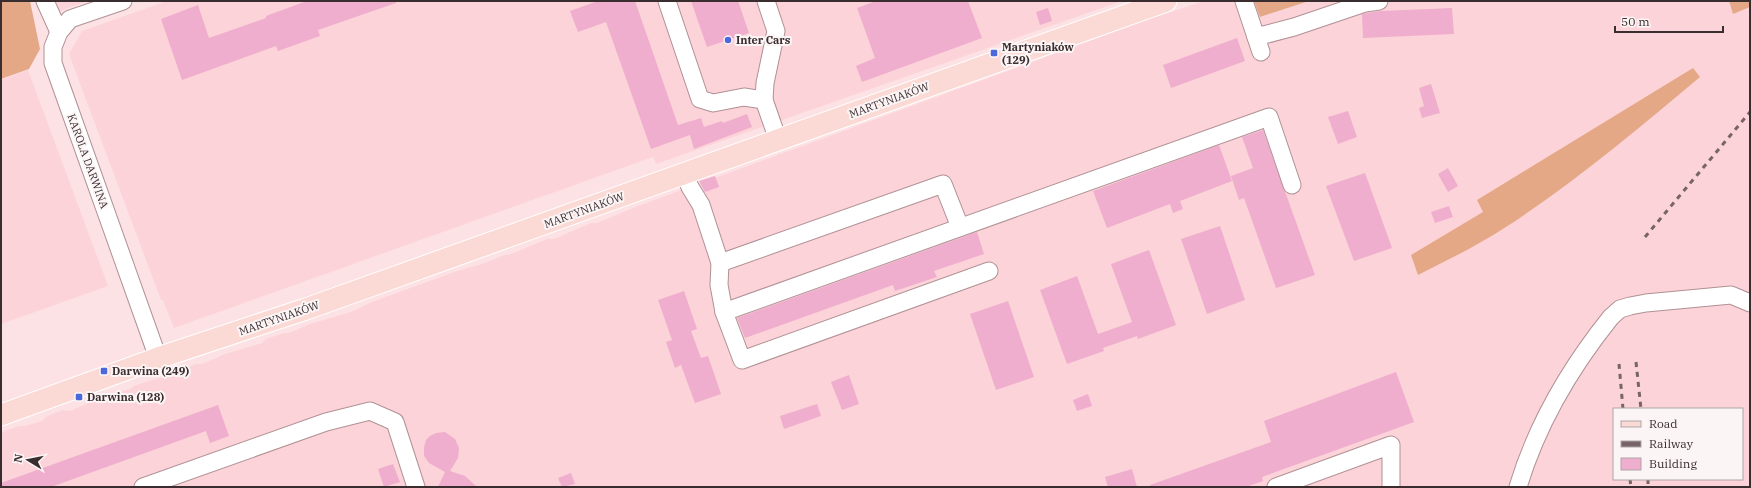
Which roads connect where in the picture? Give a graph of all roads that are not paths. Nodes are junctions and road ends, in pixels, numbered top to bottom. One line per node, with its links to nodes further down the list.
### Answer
1 (45, 1): 8 (street)
2 (123, 1): 8 (street, KAROLA DARWINA)
3 (667, 1): 9 (street)
4 (766, 1): 9 (street)
5 (1166, 1): 10 (main road, MARTYNIAKÓW)
6 (1244, 1): 7 (street)
7 (1379, 1)
8 (59, 32): 18 (street, KAROLA DARWINA)
9 (764, 100): 10 (street)
10 (778, 140): 11 (main road, MARTYNIAKÓW)
11 (685, 174): 14 (street); 18 (main road, MARTYNIAKÓW)
12 (1292, 184): 13 (street)
13 (960, 228): 14 (street); 17 (street)
14 (720, 263): 17 (street)
15 (989, 271): 17 (street)
16 (1750, 302): 24 (street)
17 (724, 312)
18 (158, 358): 19 (main road, MARTYNIAKÓW)
19 (1, 415)
20 (143, 487): 21 (street)
21 (416, 487)
22 (1276, 487): 23 (street)
23 (1391, 487)
24 (1518, 487)

